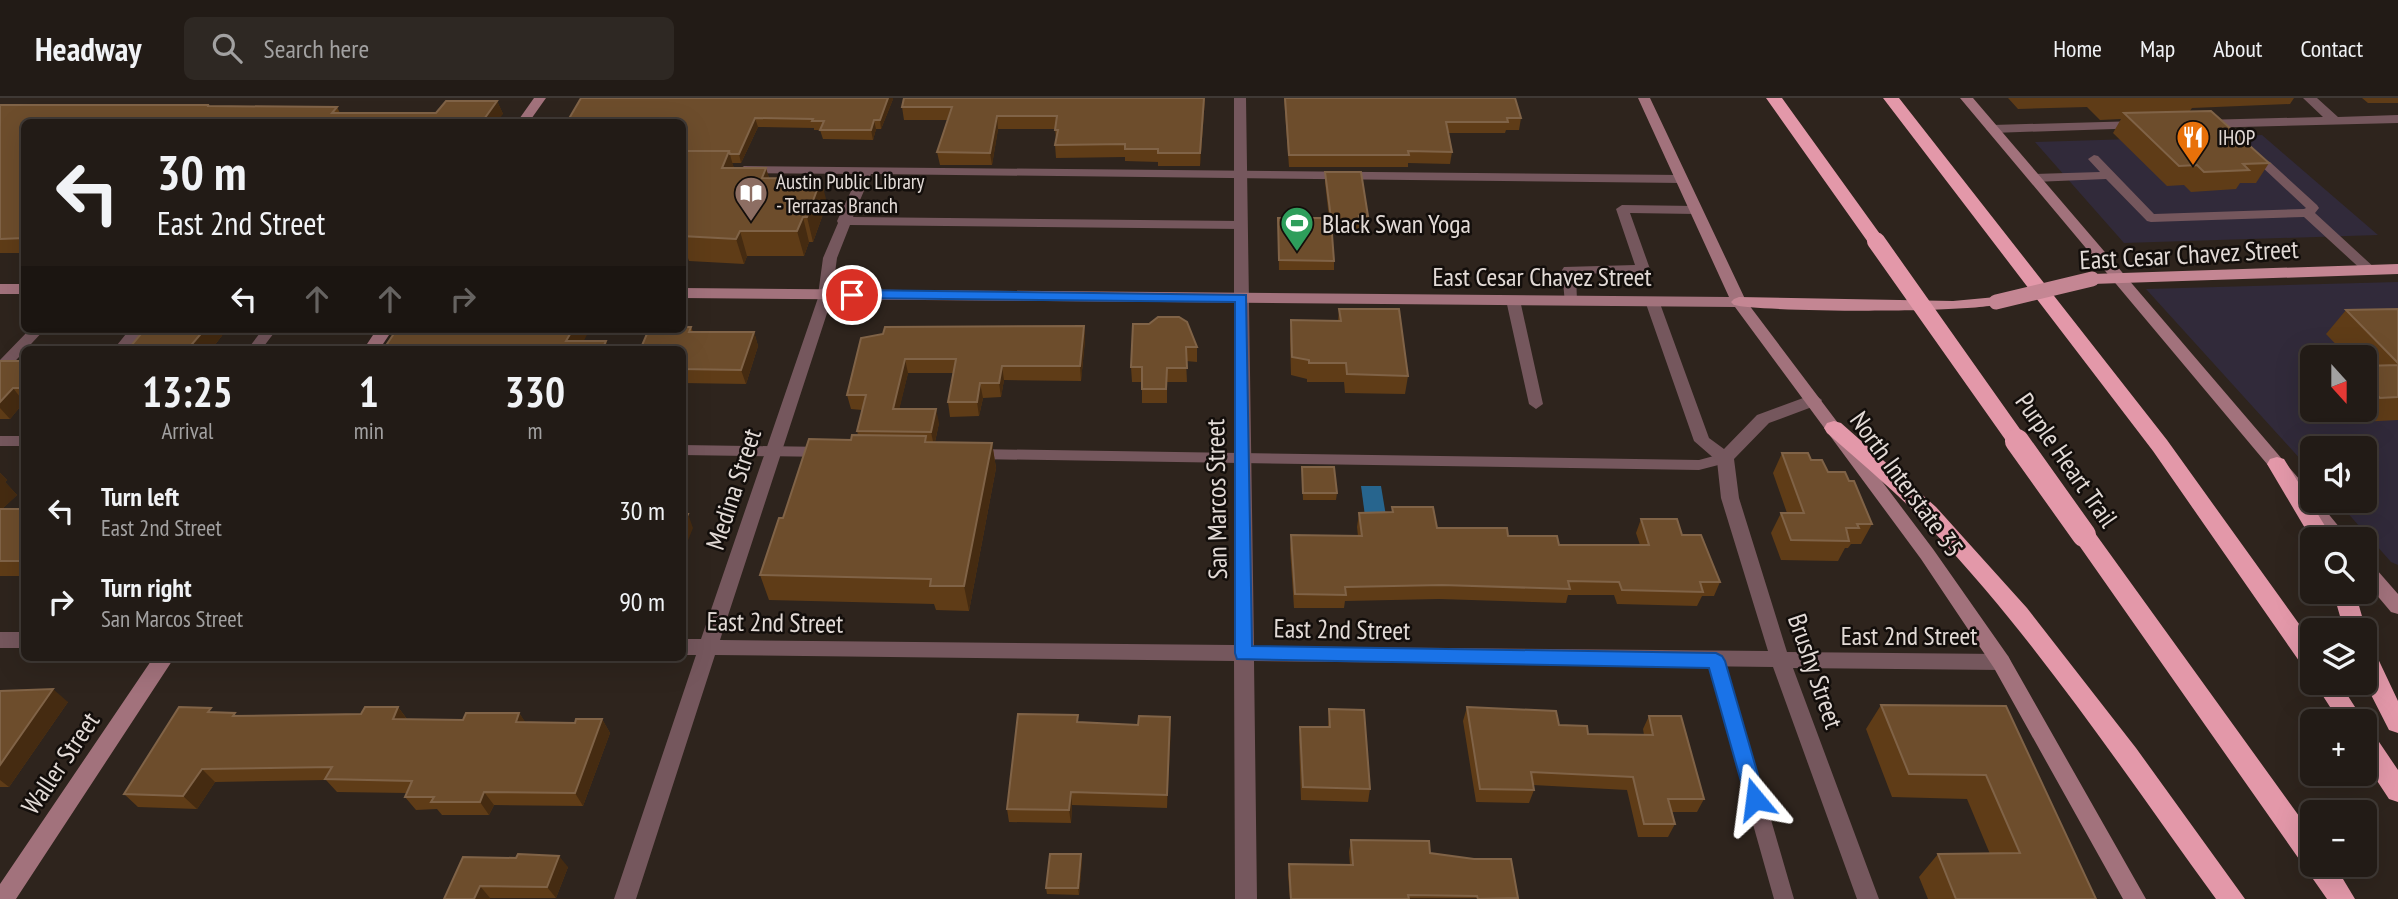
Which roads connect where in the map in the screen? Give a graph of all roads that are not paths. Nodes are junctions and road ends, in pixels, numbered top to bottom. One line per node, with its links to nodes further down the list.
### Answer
1 (540, 98): 9 (main road)
2 (1240, 98): 18 (street, San Marcos Street)
3 (1643, 98): 21 (main road, North Interstate 35)
4 (1774, 98): 72 (highway, Purple Heart Trail, bridge)
5 (1891, 98): 60 (highway)
6 (1966, 98): 13 (main road)
7 (2309, 98): 10 (street)
8 (2398, 118): 10 (street)
9 (525, 119)
10 (2334, 120): 11 (street)
11 (2185, 124)
12 (2157, 125): 13 (street)
13 (1992, 129): 20 (main road)
14 (2094, 159): 19 (lane)
15 (2266, 165): 23 (lane)
16 (735, 170): 17 (lane)
17 (866, 171): 18 (lane); 24 (lane)
18 (1241, 173): 21 (lane); 25 (street, San Marcos Street)
19 (2110, 175): 20 (lane); 23 (lane)
20 (2034, 178): 28 (main road)
21 (1682, 179): 22 (main road, North Interstate 35)
22 (1696, 210): 35 (lane); 37 (main road, North Interstate 35)
23 (2307, 213): 27 (lane)
24 (843, 220): 25 (lane); 32 (lane)
25 (1241, 225): 33 (street, San Marcos Street)
26 (2398, 269): 27 (main road, East Cesar Chavez Street)
27 (2370, 270): 28 (main road, East Cesar Chavez Street)
28 (2119, 278): 37 (main road, East Cesar Chavez Street, bridge); 53 (main road)
29 (0, 289): 30 (main road)
30 (21, 289)
31 (686, 293): 32 (main road, East Cesar Chavez Street)
32 (825, 295): 33 (main road, East Cesar Chavez Street); 48 (street, Medina Street)
33 (1241, 298): 34 (main road, East Cesar Chavez Street); 51 (street, San Marcos Street)
34 (1513, 300): 35 (main road, East Cesar Chavez Street); 43 (lane)
35 (1570, 301): 36 (main road, East Cesar Chavez Street)
36 (1654, 302): 37 (main road, East Cesar Chavez Street); 52 (street)
37 (1739, 302): 42 (main road, North Interstate 35)
38 (34, 333): 39 (lane)
39 (22, 346)
40 (21, 347): 41 (lane)
41 (0, 369)
42 (1814, 400): 44 (main road, North Interstate 35); 52 (street)
43 (1536, 404)
44 (1834, 428): 67 (main road, North Interstate 35); 80 (highway)
45 (0, 441): 46 (lane)
46 (21, 441)
47 (686, 450): 48 (lane)
48 (774, 451): 49 (lane); 62 (street, Medina Street)
49 (838, 452)
50 (960, 454): 51 (lane)
51 (1241, 458): 52 (lane); 63 (street, San Marcos Street)
52 (1725, 458): 66 (street, Brushy Street)
53 (2277, 464): 54 (highway); 55 (main road)
54 (2315, 527)
55 (2330, 527)
56 (2377, 582): 57 (main road)
57 (2398, 607)
58 (0, 640): 59 (street)
59 (21, 640)
60 (2300, 643)
61 (686, 648): 62 (street, East 2nd Street)
62 (708, 648): 63 (street, East 2nd Street); 75 (street, Medina Street)
63 (1244, 653): 65 (street, East 2nd Street); 76 (street, San Marcos Street)
64 (162, 661): 74 (main road, Waller Street)
65 (1716, 661): 66 (street, East 2nd Street); 77 (lane)
66 (1781, 662): 67 (street, East 2nd Street); 78 (street, Brushy Street)
67 (2001, 662): 79 (main road, North Interstate 35)
68 (2377, 684): 69 (highway)
69 (2398, 723)
70 (2377, 760): 71 (highway)
71 (2398, 791)
72 (2300, 839)
73 (2327, 877): 81 (highway)
74 (3, 899)
75 (625, 899)
76 (1246, 899)
77 (1784, 899)
78 (1868, 899)
79 (2135, 899)
80 (2232, 899)
81 (2342, 899)

